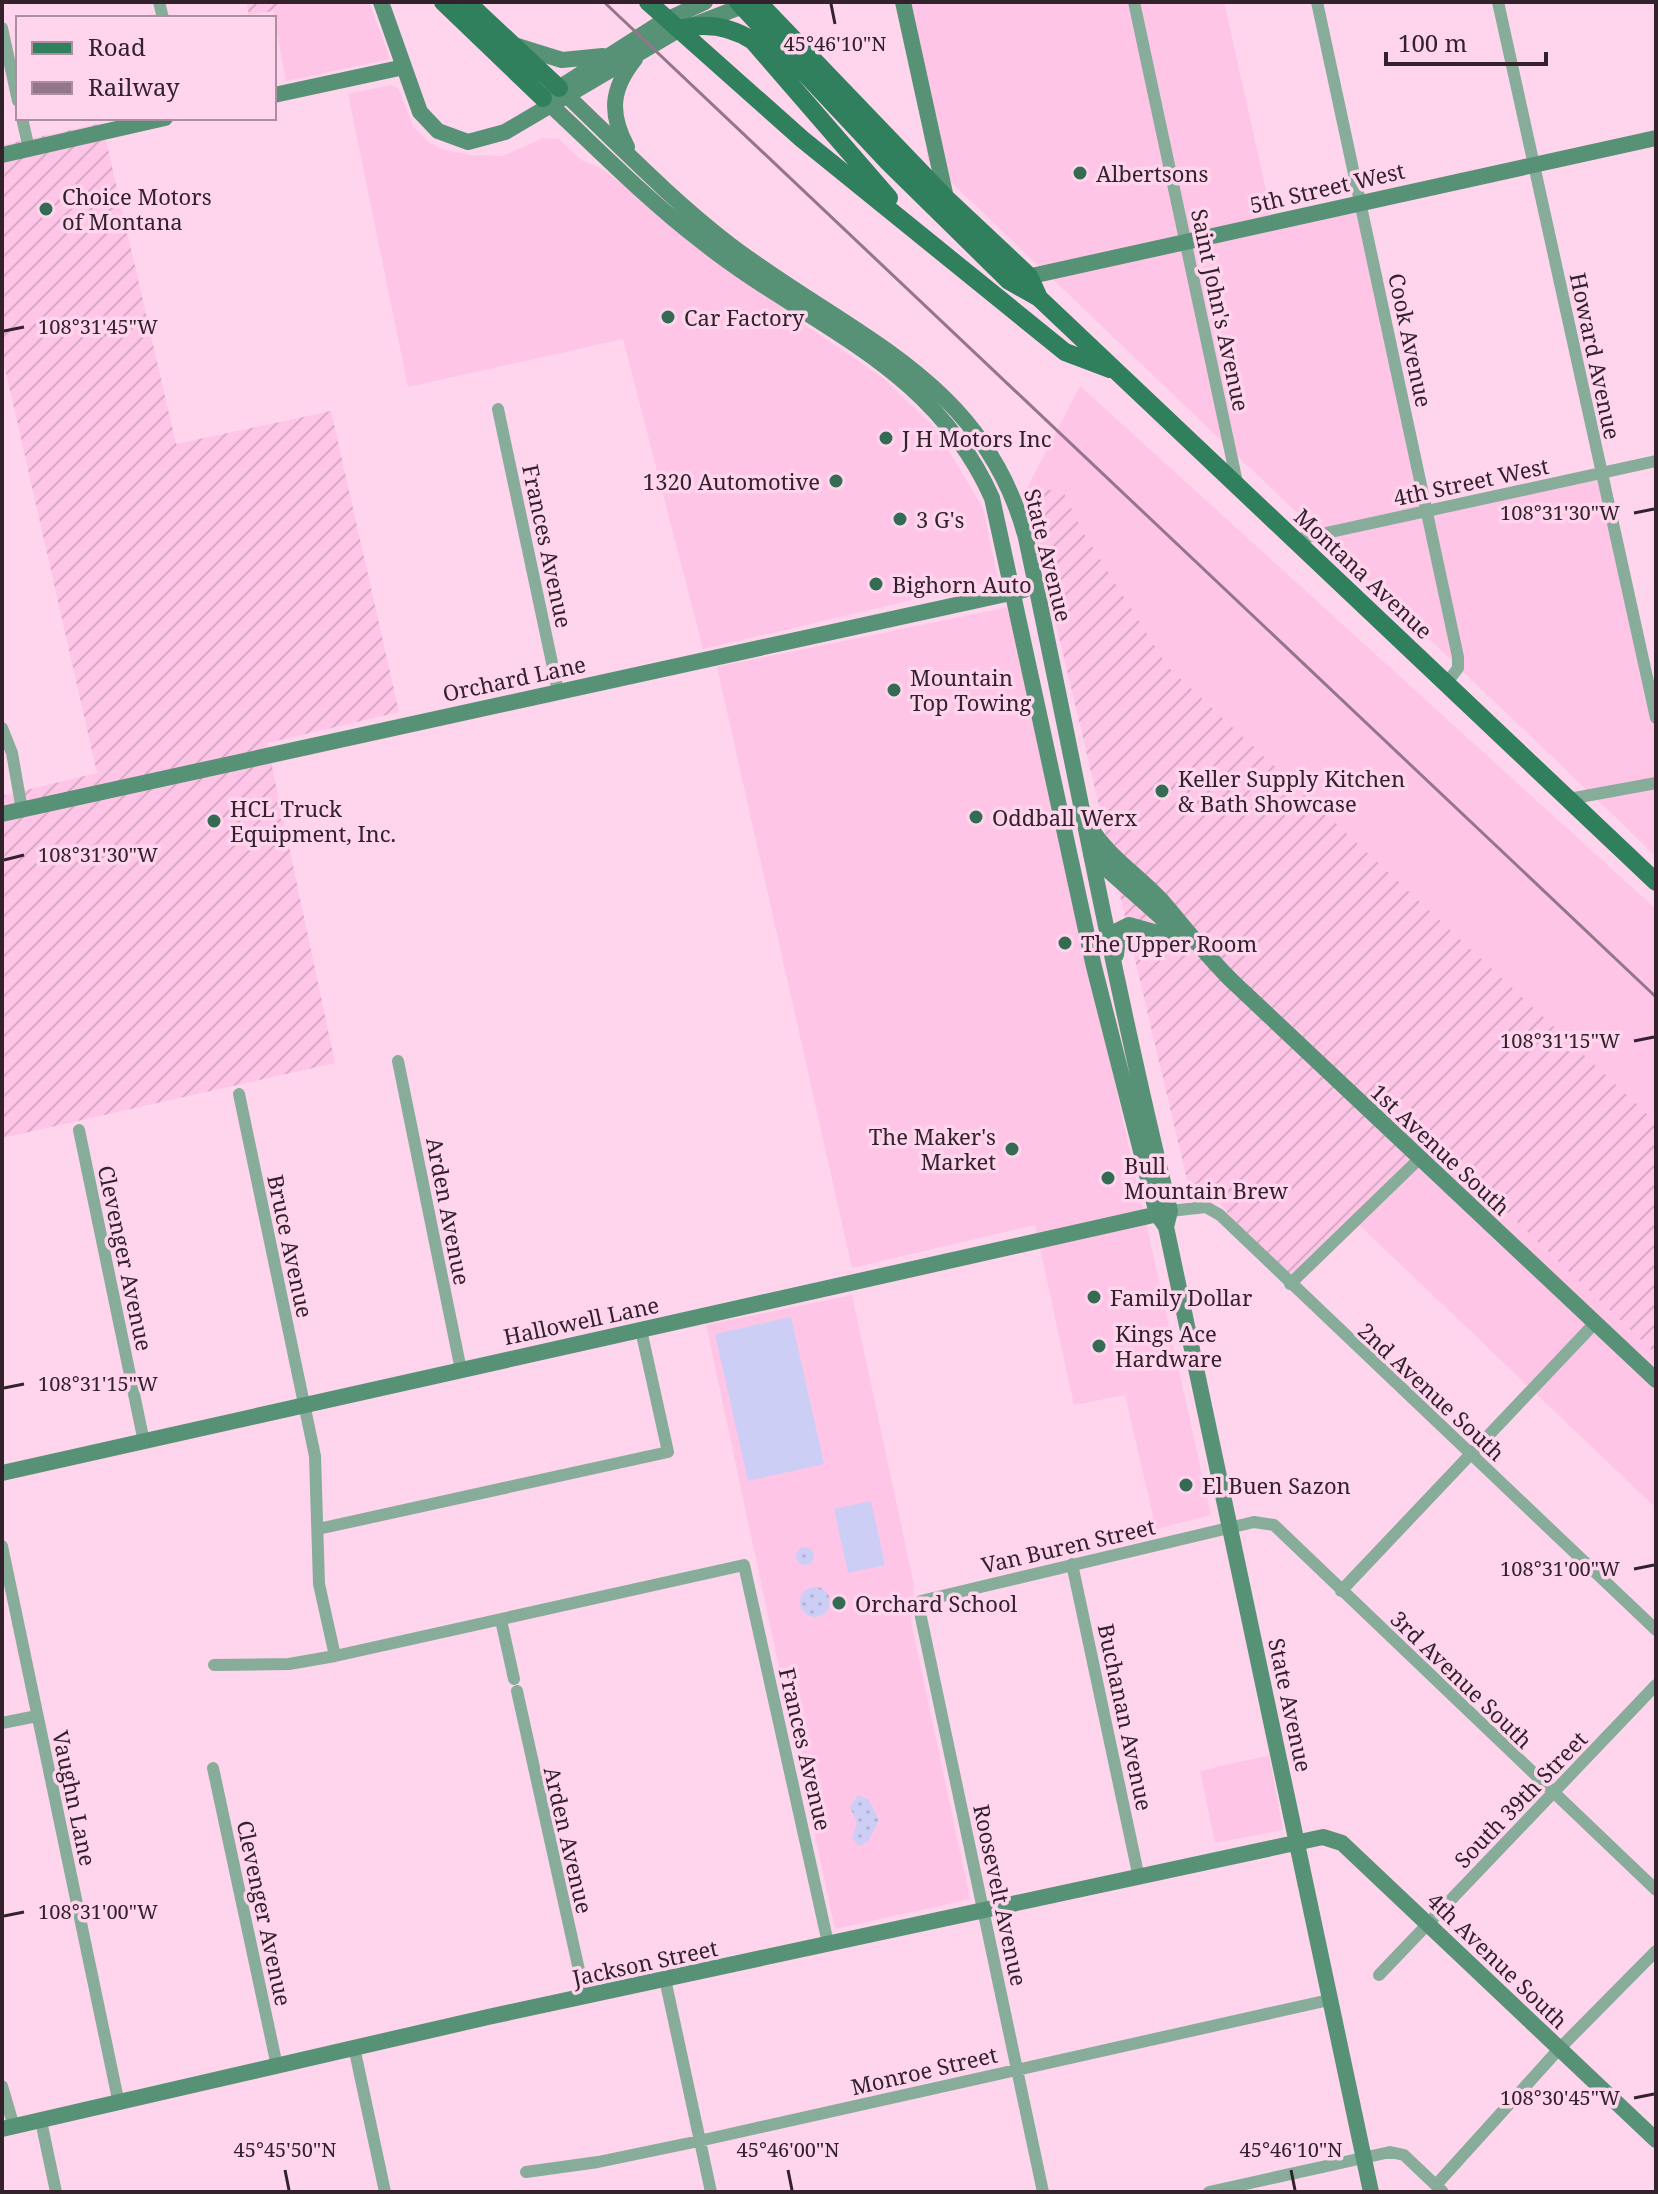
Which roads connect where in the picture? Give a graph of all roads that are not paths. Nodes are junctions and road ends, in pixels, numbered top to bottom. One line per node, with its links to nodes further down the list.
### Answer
1 (381, 2): 18 (street)
2 (443, 2): 21 (main road)
3 (467, 2): 14 (main road)
4 (705, 2): 17 (street)
5 (738, 2): 15 (main road, Montana Avenue)
6 (756, 2): 13 (street); 15 (main road, Montana Avenue)
7 (903, 2): 29 (street)
8 (1134, 2): 32 (street, Saint John's Avenue)
9 (1317, 2): 30 (street, Cook Avenue)
10 (1498, 2): 28 (street, Howard Avenue)
11 (652, 6): 31 (main road)
12 (2, 28): 19 (street)
13 (683, 28): 16 (street); 31 (main road)
14 (509, 42): 17 (street); 21 (main road)
15 (792, 48): 29 (main road, Montana Avenue); 34 (main road, Montana Avenue)
16 (643, 50): 21 (street); 27 (street)
17 (616, 52): 21 (street)
18 (404, 67): 20 (street); 21 (street)
19 (16, 92)
20 (276, 95)
21 (556, 97): 27 (street, State Avenue); 44 (street, State Avenue)
22 (22, 120): 25 (street)
23 (156, 120): 25 (street)
24 (1656, 138): 28 (street, 5th Street West)
25 (29, 149): 26 (street)
26 (2, 155)
27 (637, 162): 43 (street, State Avenue)
28 (1533, 164): 30 (street, 5th Street West); 39 (street, Howard Avenue)
29 (946, 198): 33 (main road, Montana Avenue)
30 (1361, 201): 32 (street, 5th Street West); 41 (street, Cook Avenue)
31 (920, 233): 36 (main road)
32 (1187, 241): 33 (street, 5th Street West); 40 (street, Saint John's Avenue)
33 (1029, 276): 34 (street, 5th Street West); 35 (main road, Montana Avenue)
34 (1009, 281): 35 (main road, Montana Avenue)
35 (1039, 298): 36 (main road, Montana Avenue)
36 (1123, 377): 40 (main road, Montana Avenue)
37 (498, 409): 46 (street, Frances Avenue)
38 (1656, 461): 39 (street, 4th Street West)
39 (1601, 473): 41 (street, 4th Street West); 48 (street, Howard Avenue)
40 (1238, 487): 42 (main road, Montana Avenue)
41 (1427, 511): 42 (street, 4th Street West); 45 (street, Cook Avenue)
42 (1294, 540): 45 (main road, Montana Avenue)
43 (1036, 588): 44 (street, Orchard Lane); 53 (street, State Avenue)
44 (1015, 592): 46 (street, Orchard Lane); 47 (street, State Avenue)
45 (1446, 684): 51 (main road, Montana Avenue)
46 (558, 691): 52 (street, Orchard Lane)
47 (1038, 701): 55 (street, 1st Avenue South); 63 (street, State Avenue)
48 (1656, 718)
49 (2, 728): 52 (street)
50 (1656, 783): 51 (street)
51 (1569, 799): 56 (main road, Montana Avenue)
52 (22, 810): 54 (street, Orchard Lane)
53 (1084, 813): 55 (street, State Avenue); 57 (street, 1st Avenue South)
54 (2, 814)
55 (1092, 857): 57 (street, 1st Avenue South); 58 (street, State Avenue)
56 (1656, 882)
57 (1198, 948): 58 (street); 62 (street, 1st Avenue South)
58 (1115, 985): 63 (street, State Avenue)
59 (398, 1061): 67 (street, Arden Avenue)
60 (239, 1094): 69 (street, Bruce Avenue)
61 (79, 1130): 70 (street, Clevenger Avenue)
62 (1419, 1159): 64 (street); 65 (street, 1st Avenue South)
63 (1165, 1217): 64 (street, 2nd Avenue South); 66 (street, Hallowell Lane); 73 (street, State Avenue)
64 (1290, 1284): 71 (street, 2nd Avenue South)
65 (1594, 1324): 68 (street, 1st Avenue South); 71 (street)
66 (641, 1330): 67 (street, Hallowell Lane); 74 (street)
67 (461, 1370): 69 (street, Hallowell Lane)
68 (1656, 1380)
69 (303, 1405): 70 (street, Hallowell Lane); 74 (street, Bruce Avenue)
70 (144, 1442): 72 (street, Hallowell Lane)
71 (1469, 1453): 77 (street); 80 (street, 2nd Avenue South)
72 (2, 1473)
73 (1231, 1527): 76 (street, Van Buren Street); 77 (street, 3rd Avenue South); 88 (street, State Avenue)
74 (318, 1529): 81 (street, Bruce Avenue)
75 (2, 1546): 84 (street, Vaughn Lane)
76 (1072, 1564): 78 (street, Van Buren Street); 89 (street, Buchanan Avenue)
77 (1341, 1591): 87 (street, 3rd Avenue South)
78 (919, 1608): 91 (street, Roosevelt Avenue)
79 (501, 1620): 81 (street); 93 (street, Frances Avenue); 97 (street, Arden Avenue)
80 (1656, 1630)
81 (335, 1656): 82 (street)
82 (214, 1665)
83 (1656, 1685): 87 (street, South 39th Street)
84 (37, 1716): 85 (street); 104 (street, Vaughn Lane)
85 (2, 1723)
86 (213, 1768): 101 (street, Clevenger Avenue)
87 (1553, 1793): 90 (street, 3rd Avenue South); 92 (street, South 39th Street)
88 (1299, 1841): 89 (street, Jackson Street); 92 (street, 4th Avenue South); 98 (street, State Avenue)
89 (1139, 1878): 91 (street, Jackson Street)
90 (1656, 1890)
91 (983, 1908): 93 (street, Jackson Street); 102 (street, Roosevelt Avenue)
92 (1428, 1924): 95 (street, South 39th Street); 100 (street, 4th Avenue South)
93 (828, 1943): 96 (street, Jackson Street)
94 (1656, 1951): 100 (street)
95 (1379, 1975)
96 (665, 1979): 97 (street, Jackson Street); 108 (street)
97 (585, 1997): 99 (street, Jackson Street)
98 (1329, 2000): 102 (street, Monroe Street); 109 (street, State Avenue)
99 (354, 2047): 101 (street, Jackson Street); 113 (street)
100 (1559, 2049): 107 (street, 4th Avenue South); 111 (street)
101 (277, 2066): 104 (street, Jackson Street)
102 (1019, 2070): 108 (street, Monroe Street); 115 (street, Roosevelt Avenue)
103 (2, 2086): 106 (street)
104 (119, 2104): 105 (street, Jackson Street)
105 (41, 2121): 106 (street, Jackson Street); 112 (street)
106 (8, 2128)
107 (1656, 2140)
108 (699, 2141): 110 (street, Monroe Street); 114 (street)
109 (1364, 2159): 111 (street); 116 (street); 117 (street, State Avenue)
110 (526, 2172)
111 (1440, 2188)
112 (56, 2192)
113 (385, 2192)
114 (711, 2192)
115 (1043, 2192)
116 (1209, 2192)
117 (1371, 2192)

